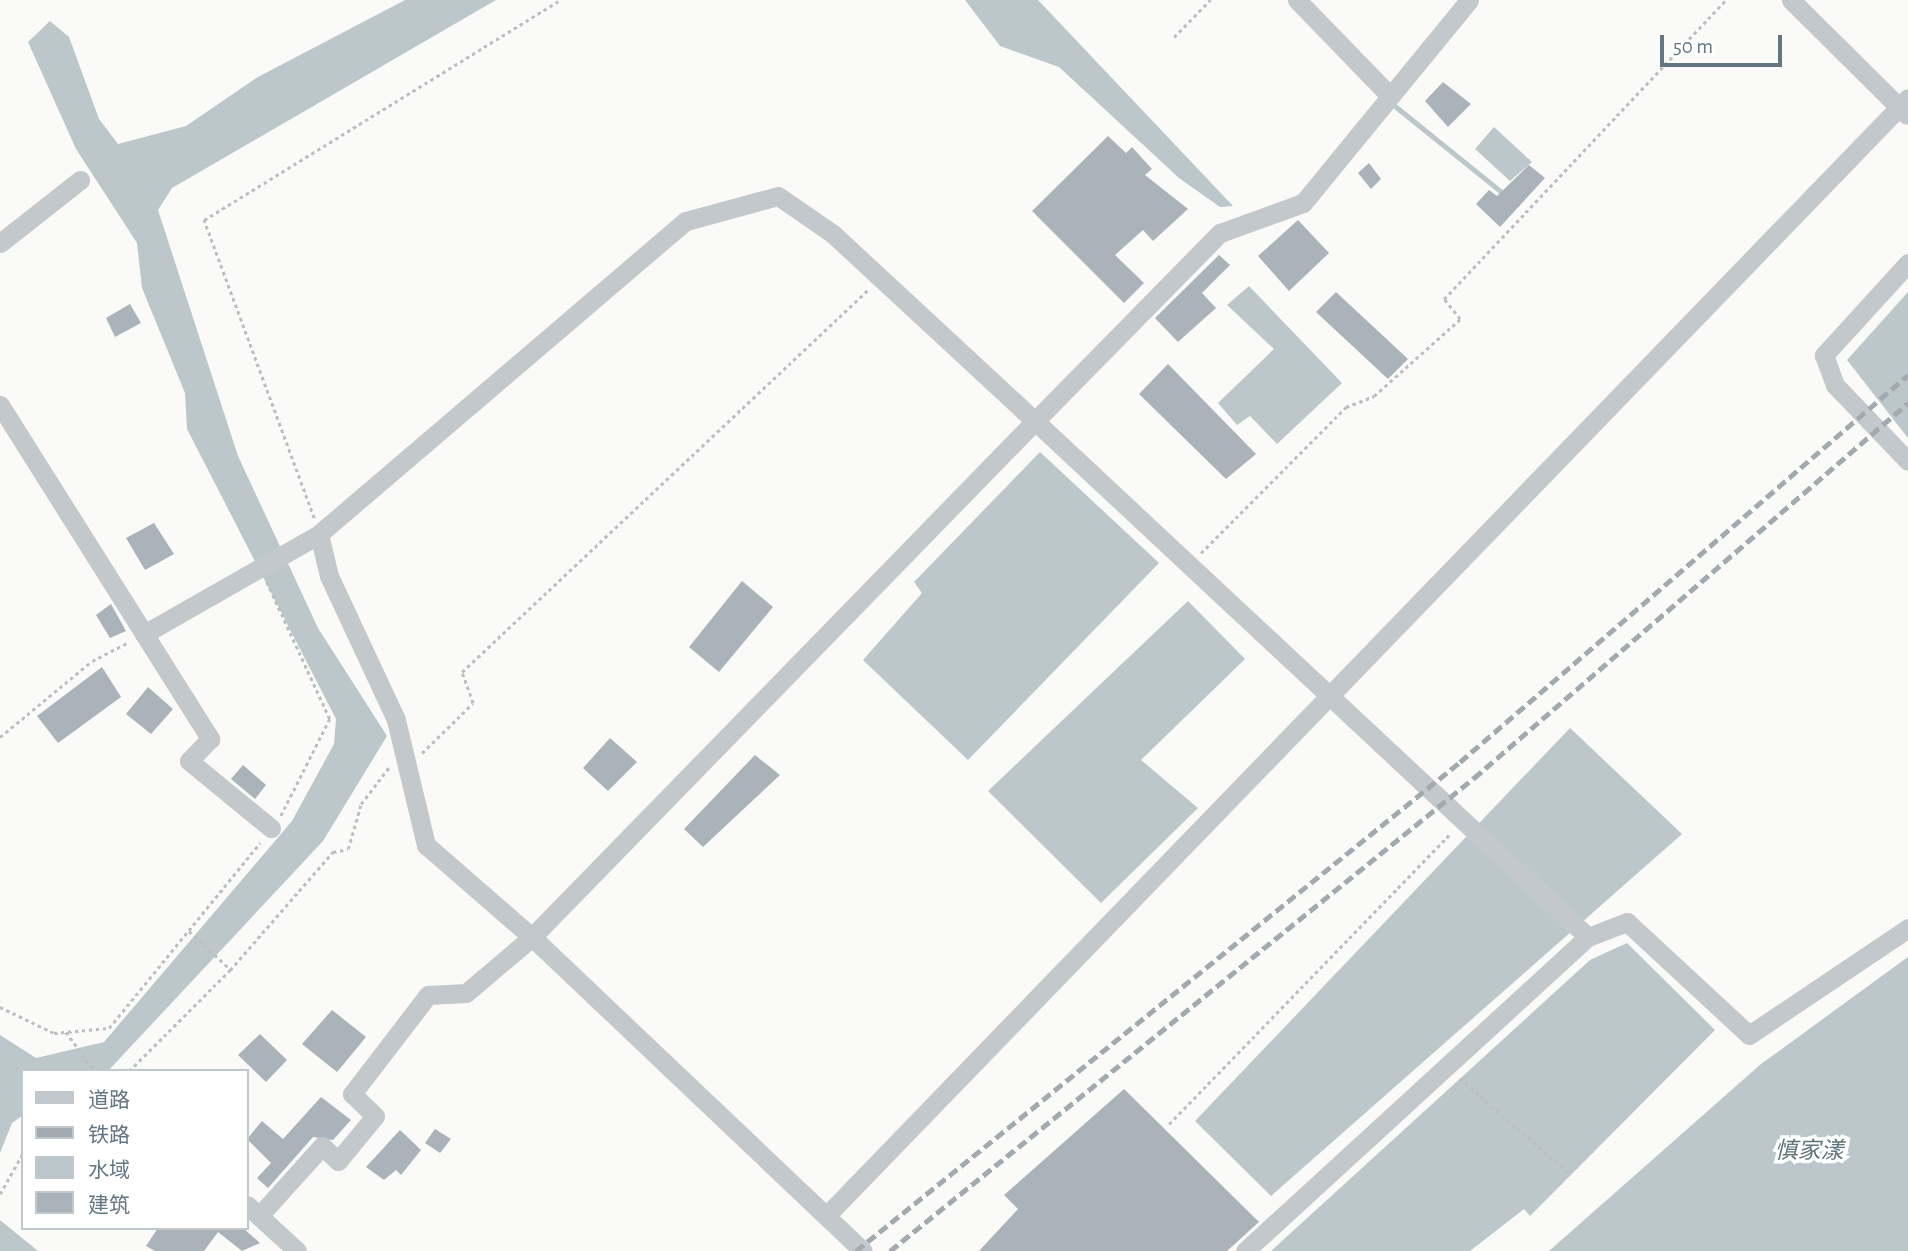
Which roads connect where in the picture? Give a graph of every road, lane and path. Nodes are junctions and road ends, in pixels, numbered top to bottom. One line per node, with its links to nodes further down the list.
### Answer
1 (560, 0): 17 (path)
2 (1210, 0): 7 (path)
3 (1297, 0): 8 (street)
4 (1469, 0): 8 (street)
5 (1726, 0): 18 (path)
6 (1791, 0): 9 (street)
7 (1174, 37)
8 (1390, 96): 15 (street)
9 (1905, 107): 21 (street)
10 (80, 180): 11 (street)
11 (0, 243)
12 (1908, 263): 16 (street)
13 (881, 278): 15 (street); 17 (street); 23 (path)
14 (0, 405): 20 (street)
15 (1035, 421): 18 (street); 28 (street)
16 (1908, 461)
17 (320, 534): 19 (street); 23 (street)
18 (1189, 565): 21 (street)
19 (261, 568): 20 (street); 25 (path)
20 (144, 634): 22 (path); 25 (street)
21 (1330, 696): 24 (street); 41 (street)
22 (0, 737)
23 (405, 758): 28 (street); 30 (path)
24 (1463, 820): 29 (street); 36 (path)
25 (271, 828): 27 (path)
26 (1908, 928): 29 (street)
27 (189, 931): 30 (path); 32 (path)
28 (532, 937): 40 (street); 41 (street)
29 (1588, 937): 33 (street)
30 (230, 970): 35 (path)
31 (0, 1007): 32 (path)
32 (66, 1032): 34 (path)
33 (1447, 1066): 38 (path); 44 (street)
34 (93, 1069)
35 (131, 1069)
36 (1169, 1124)
37 (21, 1157): 39 (path)
38 (1572, 1175)
39 (0, 1194)
40 (253, 1210): 42 (street)
41 (827, 1215): 43 (street)
42 (297, 1251)
43 (863, 1251)
44 (1245, 1251)

